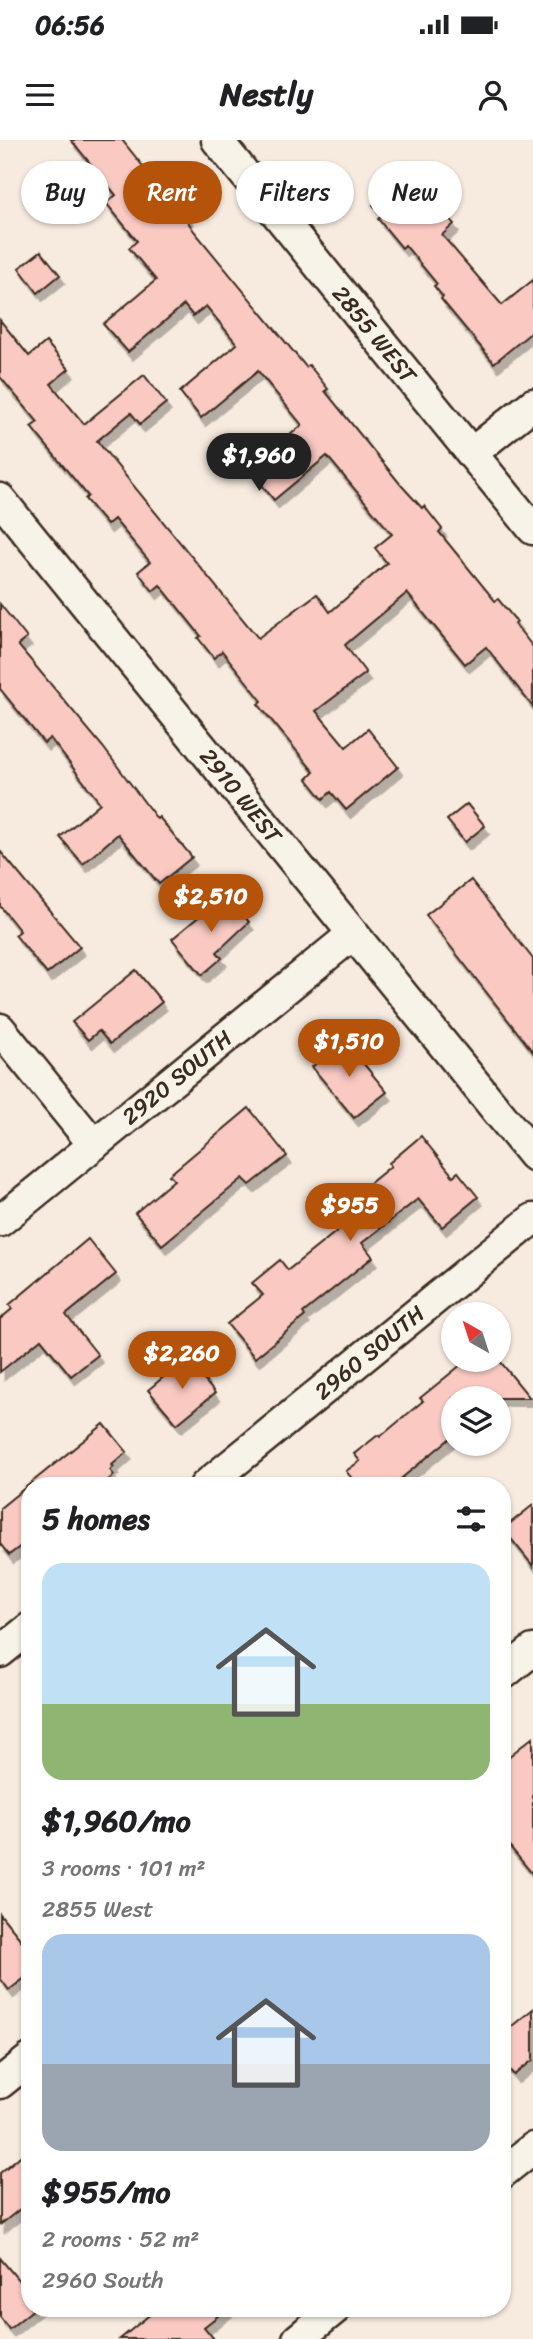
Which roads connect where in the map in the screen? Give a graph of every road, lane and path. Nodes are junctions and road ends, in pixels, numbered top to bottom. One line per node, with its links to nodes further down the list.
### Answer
1 (217, 140): 3 (street, 2855 WEST)
2 (533, 404): 3 (street)
3 (472, 453): 5 (street, 2855 WEST)
4 (0, 499): 6 (street, 2910 WEST)
5 (533, 529)
6 (354, 934): 8 (street, 2920 SOUTH); 9 (street, 2910 WEST)
7 (0, 1028): 8 (street)
8 (94, 1145): 11 (street, 2920 SOUTH)
9 (533, 1155)
10 (533, 1219): 12 (street, 2960 SOUTH)
11 (0, 1222)
12 (216, 1477)
13 (21, 1635): 15 (street)
14 (533, 1650): 16 (street)
15 (0, 1652)
16 (511, 1668)
17 (21, 2066): 18 (street)
18 (0, 2083)
19 (533, 2148): 20 (street)
20 (511, 2166)
21 (325, 2317): 22 (street)
22 (298, 2339)

